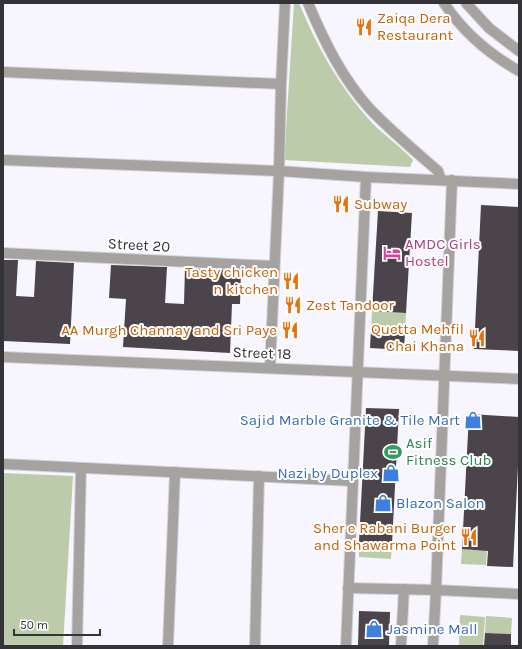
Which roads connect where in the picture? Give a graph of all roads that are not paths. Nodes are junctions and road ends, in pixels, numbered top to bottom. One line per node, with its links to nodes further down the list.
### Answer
1 (285, 3): 8 (street)
2 (308, 3): 12 (street)
3 (444, 3): 6 (street)
4 (466, 3): 5 (street)
5 (519, 51)
6 (519, 71)
7 (3, 72): 8 (street)
8 (280, 84): 10 (street)
9 (3, 160): 10 (street)
10 (279, 171): 11 (street); 16 (street)
11 (366, 177): 12 (street); 19 (street)
12 (441, 180): 13 (street)
13 (452, 180): 14 (street); 20 (street)
14 (519, 184)
15 (3, 253): 16 (street, Street 20)
16 (274, 266): 18 (street)
17 (3, 357): 18 (street, Street 18)
18 (270, 368): 19 (street, Street 18)
19 (358, 372): 20 (street, Street 18); 26 (street)
20 (444, 376): 21 (street, Street 18); 29 (street)
21 (519, 379)
22 (3, 464): 23 (street)
23 (81, 468): 24 (street); 31 (street)
24 (175, 472): 25 (street); 32 (street)
25 (259, 476): 26 (street); 33 (street)
26 (353, 481): 27 (street)
27 (348, 588): 28 (street); 34 (street)
28 (404, 589): 29 (street); 35 (street)
29 (436, 590): 30 (street); 36 (street)
30 (519, 594)
31 (77, 646)
32 (168, 646)
33 (254, 646)
34 (346, 646)
35 (401, 646)
36 (433, 646)

